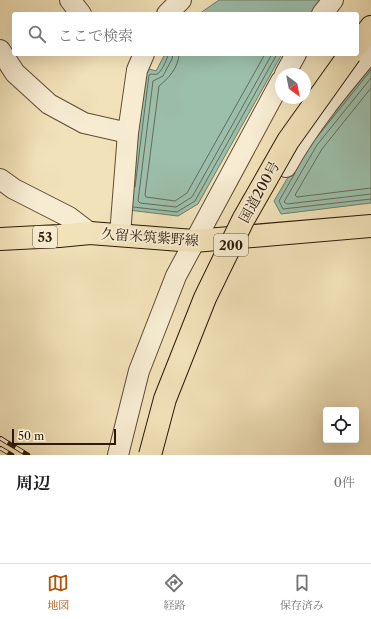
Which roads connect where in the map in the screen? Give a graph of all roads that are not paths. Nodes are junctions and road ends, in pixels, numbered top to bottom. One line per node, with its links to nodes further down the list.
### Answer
1 (70, 0): 4 (street)
2 (181, 0): 5 (street)
3 (333, 0): 6 (street)
4 (79, 12)
5 (170, 12)
6 (324, 12)
7 (371, 27): 8 (main road)
8 (359, 42)
9 (0, 50): 16 (street)
10 (371, 51): 21 (street)
11 (139, 56): 16 (street)
12 (295, 56): 14 (street)
13 (349, 56): 25 (main road, 国道200号 / 200, bridge)
14 (288, 68)
15 (275, 92): 23 (street)
16 (128, 133): 20 (street)
17 (0, 178): 19 (street)
18 (371, 226): 21 (main road, 久留米筑紫野線 / 53)
19 (90, 233): 20 (main road, 久留米筑紫野線 / 53); 22 (main road, 久留米筑紫野線 / 53)
20 (120, 234): 23 (main road, 久留米筑紫野線 / 53)
21 (246, 237): 23 (main road, 久留米筑紫野線 / 53)
22 (0, 239)
23 (194, 241): 24 (street)
24 (118, 455)
25 (150, 455)

